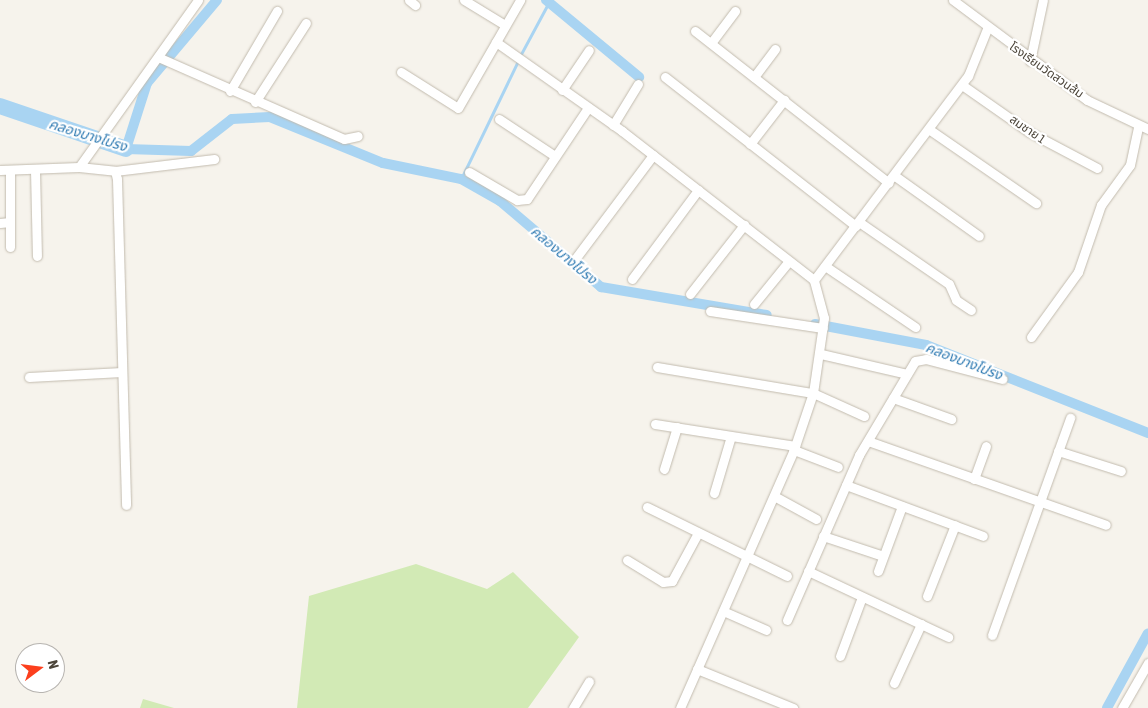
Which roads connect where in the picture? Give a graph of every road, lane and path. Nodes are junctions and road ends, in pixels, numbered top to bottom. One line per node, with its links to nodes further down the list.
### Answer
1 (198, 0): 16 (street)
2 (464, 0): 9 (street)
3 (520, 0): 9 (street)
4 (953, 0): 10 (street, โรงเรียนวัดสวนส้ม)
5 (1043, 0): 17 (street)
6 (277, 11): 24 (street)
7 (735, 11): 13 (street)
8 (306, 23): 26 (street)
9 (505, 26): 12 (street)
10 (987, 29): 17 (street, โรงเรียนวัดสวนส้ม); 22 (street)
11 (695, 31): 13 (street)
12 (496, 42): 18 (street); 23 (street)
13 (711, 43): 20 (street)
14 (775, 49): 20 (street)
15 (589, 50): 23 (street)
16 (164, 60): 24 (street); 38 (street)
17 (1030, 61): 30 (street, โรงเรียนวัดสวนส้ม)
18 (401, 72)
19 (665, 77): 34 (street)
20 (754, 77): 25 (street)
21 (638, 84): 29 (street)
22 (962, 85): 31 (street); 39 (street, สมชาย 1)
23 (562, 90): 27 (street)
24 (230, 91): 26 (street)
25 (784, 100): 34 (street); 45 (street)
26 (255, 102): 33 (street)
27 (588, 108): 29 (street); 36 (street)
28 (499, 119): 36 (street)
29 (613, 125): 35 (street)
30 (1138, 126): 32 (street, โรงเรียนวัดสวนส้ม); 66 (street)
31 (930, 130): 45 (street); 47 (street)
32 (1148, 130)
33 (358, 136)
34 (750, 144): 50 (street)
35 (653, 155): 46 (street); 55 (street)
36 (555, 156): 44 (street)
37 (214, 159): 43 (street)
38 (79, 166): 42 (street); 43 (street)
39 (1097, 168)
40 (0, 170): 41 (street)
41 (10, 170): 42 (street); 48 (street)
42 (35, 170): 54 (street)
43 (115, 170): 69 (street)
44 (469, 172)
45 (892, 180): 50 (street); 52 (street)
46 (698, 190): 51 (street); 58 (street)
47 (1036, 203)
48 (10, 222): 49 (street); 53 (street)
49 (0, 223)
50 (858, 224): 57 (street); 62 (street)
51 (744, 226): 56 (street); 60 (street)
52 (979, 236)
53 (10, 247)
54 (37, 256)
55 (575, 258)
56 (789, 260): 59 (street); 61 (street)
57 (826, 266): 59 (street); 65 (street)
58 (632, 278)
59 (814, 280): 64 (street)
60 (690, 294)
61 (754, 304)
62 (970, 310)
63 (710, 311): 64 (street)
64 (823, 326): 67 (street)
65 (915, 327)
66 (1031, 338)
67 (821, 354): 70 (street); 73 (street)
68 (657, 367): 73 (street)
69 (122, 372): 71 (street); 93 (street)
70 (907, 374): 72 (street); 74 (street)
71 (29, 377)
72 (1002, 379)
73 (814, 393): 75 (street); 83 (street)
74 (893, 398): 77 (street); 81 (street)
75 (864, 416)
76 (1070, 418): 84 (street)
77 (951, 419)
78 (655, 424): 79 (street)
79 (677, 427): 80 (street); 86 (street)
80 (731, 436): 83 (street); 90 (street)
81 (868, 441): 88 (street); 89 (street)
82 (986, 446): 88 (street)
83 (794, 448): 85 (street); 91 (street)
84 (1058, 451): 87 (street); 92 (street)
85 (838, 467)
86 (664, 469)
87 (1121, 471)
88 (974, 479): 92 (street)
89 (846, 485): 94 (street); 100 (street)
90 (714, 493)
91 (774, 496): 96 (street); 103 (street)
92 (1039, 503): 98 (street); 114 (street)
93 (126, 504)
94 (902, 506): 97 (street); 102 (street)
95 (646, 507): 99 (street)
96 (816, 519)
97 (955, 525): 101 (street); 108 (street)
98 (1106, 525)
99 (698, 533): 103 (street); 104 (street)
100 (823, 536): 102 (street); 105 (street)
101 (983, 536)
102 (884, 556): 106 (street)
103 (747, 557): 107 (street); 110 (street)
104 (627, 560)
105 (808, 571): 109 (street); 111 (street)
106 (878, 571)
107 (787, 576)
108 (927, 596)
109 (862, 597): 112 (street); 116 (street)
110 (723, 611): 113 (street); 118 (street)
111 (787, 620)
112 (921, 624): 115 (street); 120 (street)
113 (766, 630)
114 (992, 635)
115 (948, 637)
116 (840, 656)
117 (1148, 662): 124 (street)
118 (697, 669): 121 (street); 123 (street)
119 (589, 681): 122 (street)
120 (894, 683)
121 (682, 704)
122 (573, 708)
123 (793, 708)
124 (1122, 708)

